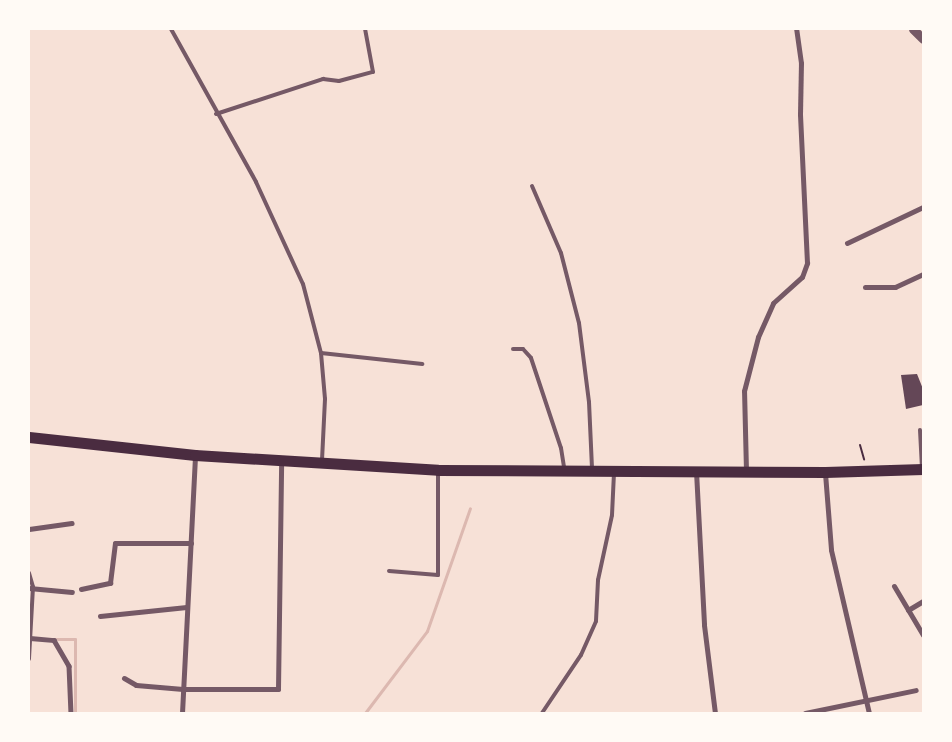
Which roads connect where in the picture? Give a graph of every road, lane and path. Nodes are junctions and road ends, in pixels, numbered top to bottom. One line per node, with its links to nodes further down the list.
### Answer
1 (171, 29): 6 (lane)
2 (365, 29): 6 (lane)
3 (796, 29): 27 (street)
4 (913, 29): 5 (street)
5 (923, 39)
6 (216, 114): 13 (lane)
7 (532, 186): 22 (lane)
8 (923, 207): 9 (street)
9 (847, 243)
10 (923, 274): 11 (street)
11 (865, 287)
12 (513, 349): 21 (lane)
13 (321, 353): 14 (lane); 20 (lane)
14 (422, 364)
15 (920, 430): 24 (lane)
16 (29, 437): 18 (main road)
17 (860, 446): 28 (path)
18 (195, 455): 19 (main road); 32 (street)
19 (281, 460): 20 (main road); 47 (street)
20 (322, 463): 25 (main road)
21 (564, 468): 22 (main road); 25 (main road)
22 (592, 469): 23 (main road)
23 (614, 469): 26 (main road); 52 (lane)
24 (922, 469): 28 (main road)
25 (438, 470): 33 (lane)
26 (696, 470): 27 (main road); 53 (street)
27 (746, 471): 29 (main road)
28 (868, 471): 29 (main road)
29 (824, 472): 49 (street)
30 (72, 523): 31 (street)
31 (29, 529)
32 (191, 543): 37 (street); 40 (street)
33 (389, 570)
34 (29, 574): 36 (lane)
35 (894, 586): 41 (street)
36 (31, 588): 38 (street); 44 (lane)
37 (81, 589)
38 (72, 592)
39 (923, 601): 41 (street)
40 (187, 607): 42 (street); 47 (street)
41 (908, 610): 43 (street)
42 (100, 616)
43 (923, 635)
44 (30, 638): 45 (lane); 50 (street)
45 (29, 659)
46 (124, 678): 47 (street)
47 (183, 689): 51 (street)
48 (916, 690): 49 (street)
49 (866, 701): 54 (street); 55 (street)
50 (71, 713)
51 (182, 713)
52 (542, 713)
53 (715, 713)
54 (804, 713)
55 (869, 713)

